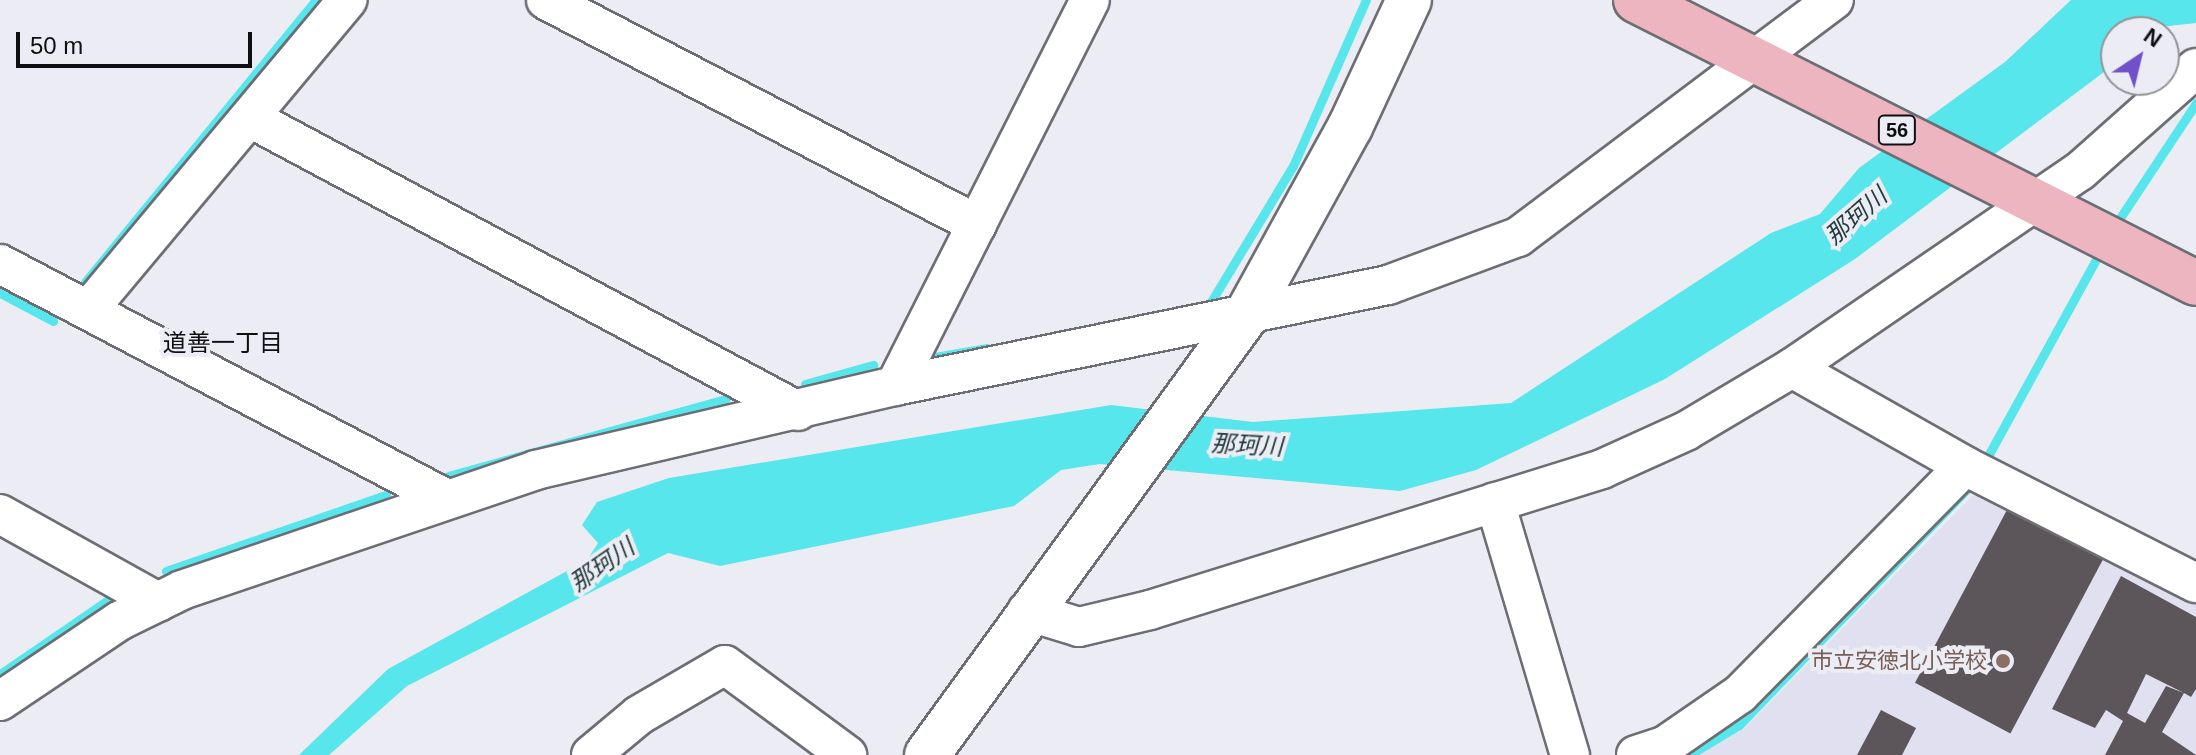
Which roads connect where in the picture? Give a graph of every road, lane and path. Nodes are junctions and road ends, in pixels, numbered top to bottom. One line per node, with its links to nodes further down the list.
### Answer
1 (347, 0): 9 (street)
2 (546, 0): 11 (street)
3 (1409, 0): 15 (street)
4 (1636, 0): 7 (main road, 56)
5 (1834, 0): 7 (street)
6 (1081, 3): 11 (street)
7 (1764, 64): 10 (main road, 56); 15 (street)
8 (2196, 68): 10 (street)
9 (252, 119): 14 (street); 18 (street)
10 (2027, 194): 13 (main road, 56); 16 (street)
11 (977, 224): 17 (street)
12 (0, 264): 14 (street)
13 (2196, 283)
14 (89, 309): 20 (street)
15 (1246, 316): 17 (street); 24 (street)
16 (1792, 368): 19 (street); 21 (street)
17 (895, 386): 18 (street)
18 (798, 411): 20 (street)
19 (1965, 466): 23 (street); 31 (street)
20 (445, 498): 25 (street)
21 (1495, 502): 24 (street); 30 (street)
22 (0, 514): 25 (street)
23 (2196, 583)
24 (1038, 598): 29 (street)
25 (158, 602): 26 (street)
26 (0, 701)
27 (591, 755): 28 (street)
28 (847, 755)
29 (927, 755)
30 (1570, 755)
31 (1636, 755)

